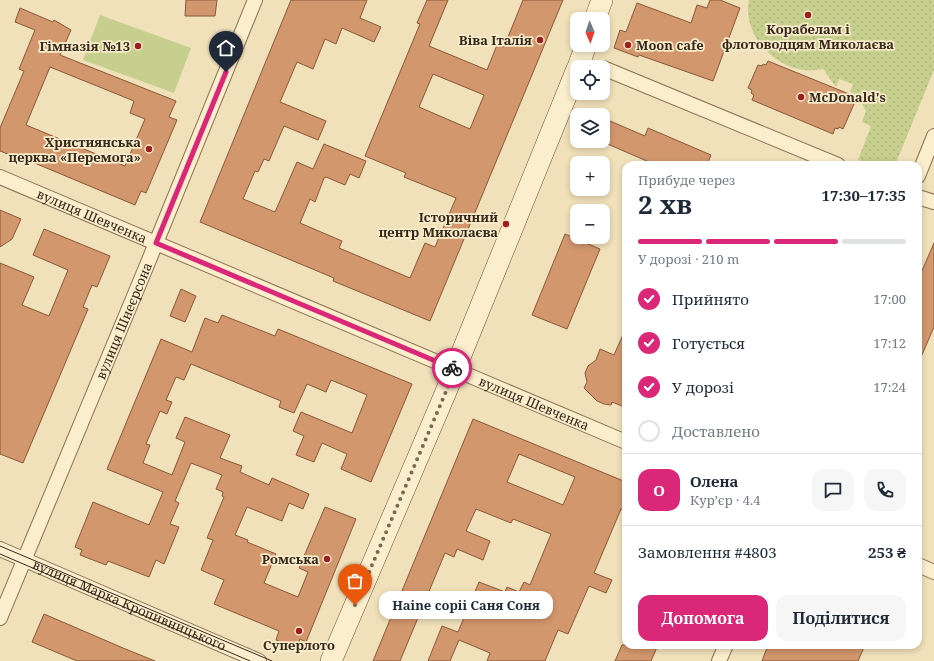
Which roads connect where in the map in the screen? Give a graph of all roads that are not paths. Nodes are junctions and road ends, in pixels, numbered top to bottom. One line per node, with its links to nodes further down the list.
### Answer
1 (255, 0): 12 (street, вулиця Шнеєрсона)
2 (602, 0): 3 (street)
3 (598, 12)
4 (610, 71): 7 (street)
5 (570, 85): 13 (street)
6 (934, 136): 8 (street)
7 (828, 161)
8 (922, 166)
9 (0, 177): 12 (street, вулиця Шевченка)
10 (922, 198): 11 (street)
11 (934, 202)
12 (156, 243): 13 (street, вулиця Шевченка); 16 (street, вулиця Шнеєрсона)
13 (455, 369): 14 (street, вулиця Шевченка); 22 (street)
14 (622, 440)
15 (0, 550): 16 (street, вулиця Марка Кропивницького)
16 (25, 560): 19 (street, вулиця Шнеєрсона); 21 (street, вулиця Марка Кропивницького)
17 (922, 567): 18 (street)
18 (934, 572)
19 (0, 618)
20 (724, 649): 23 (street)
21 (260, 661)
22 (331, 661)
23 (719, 661)

